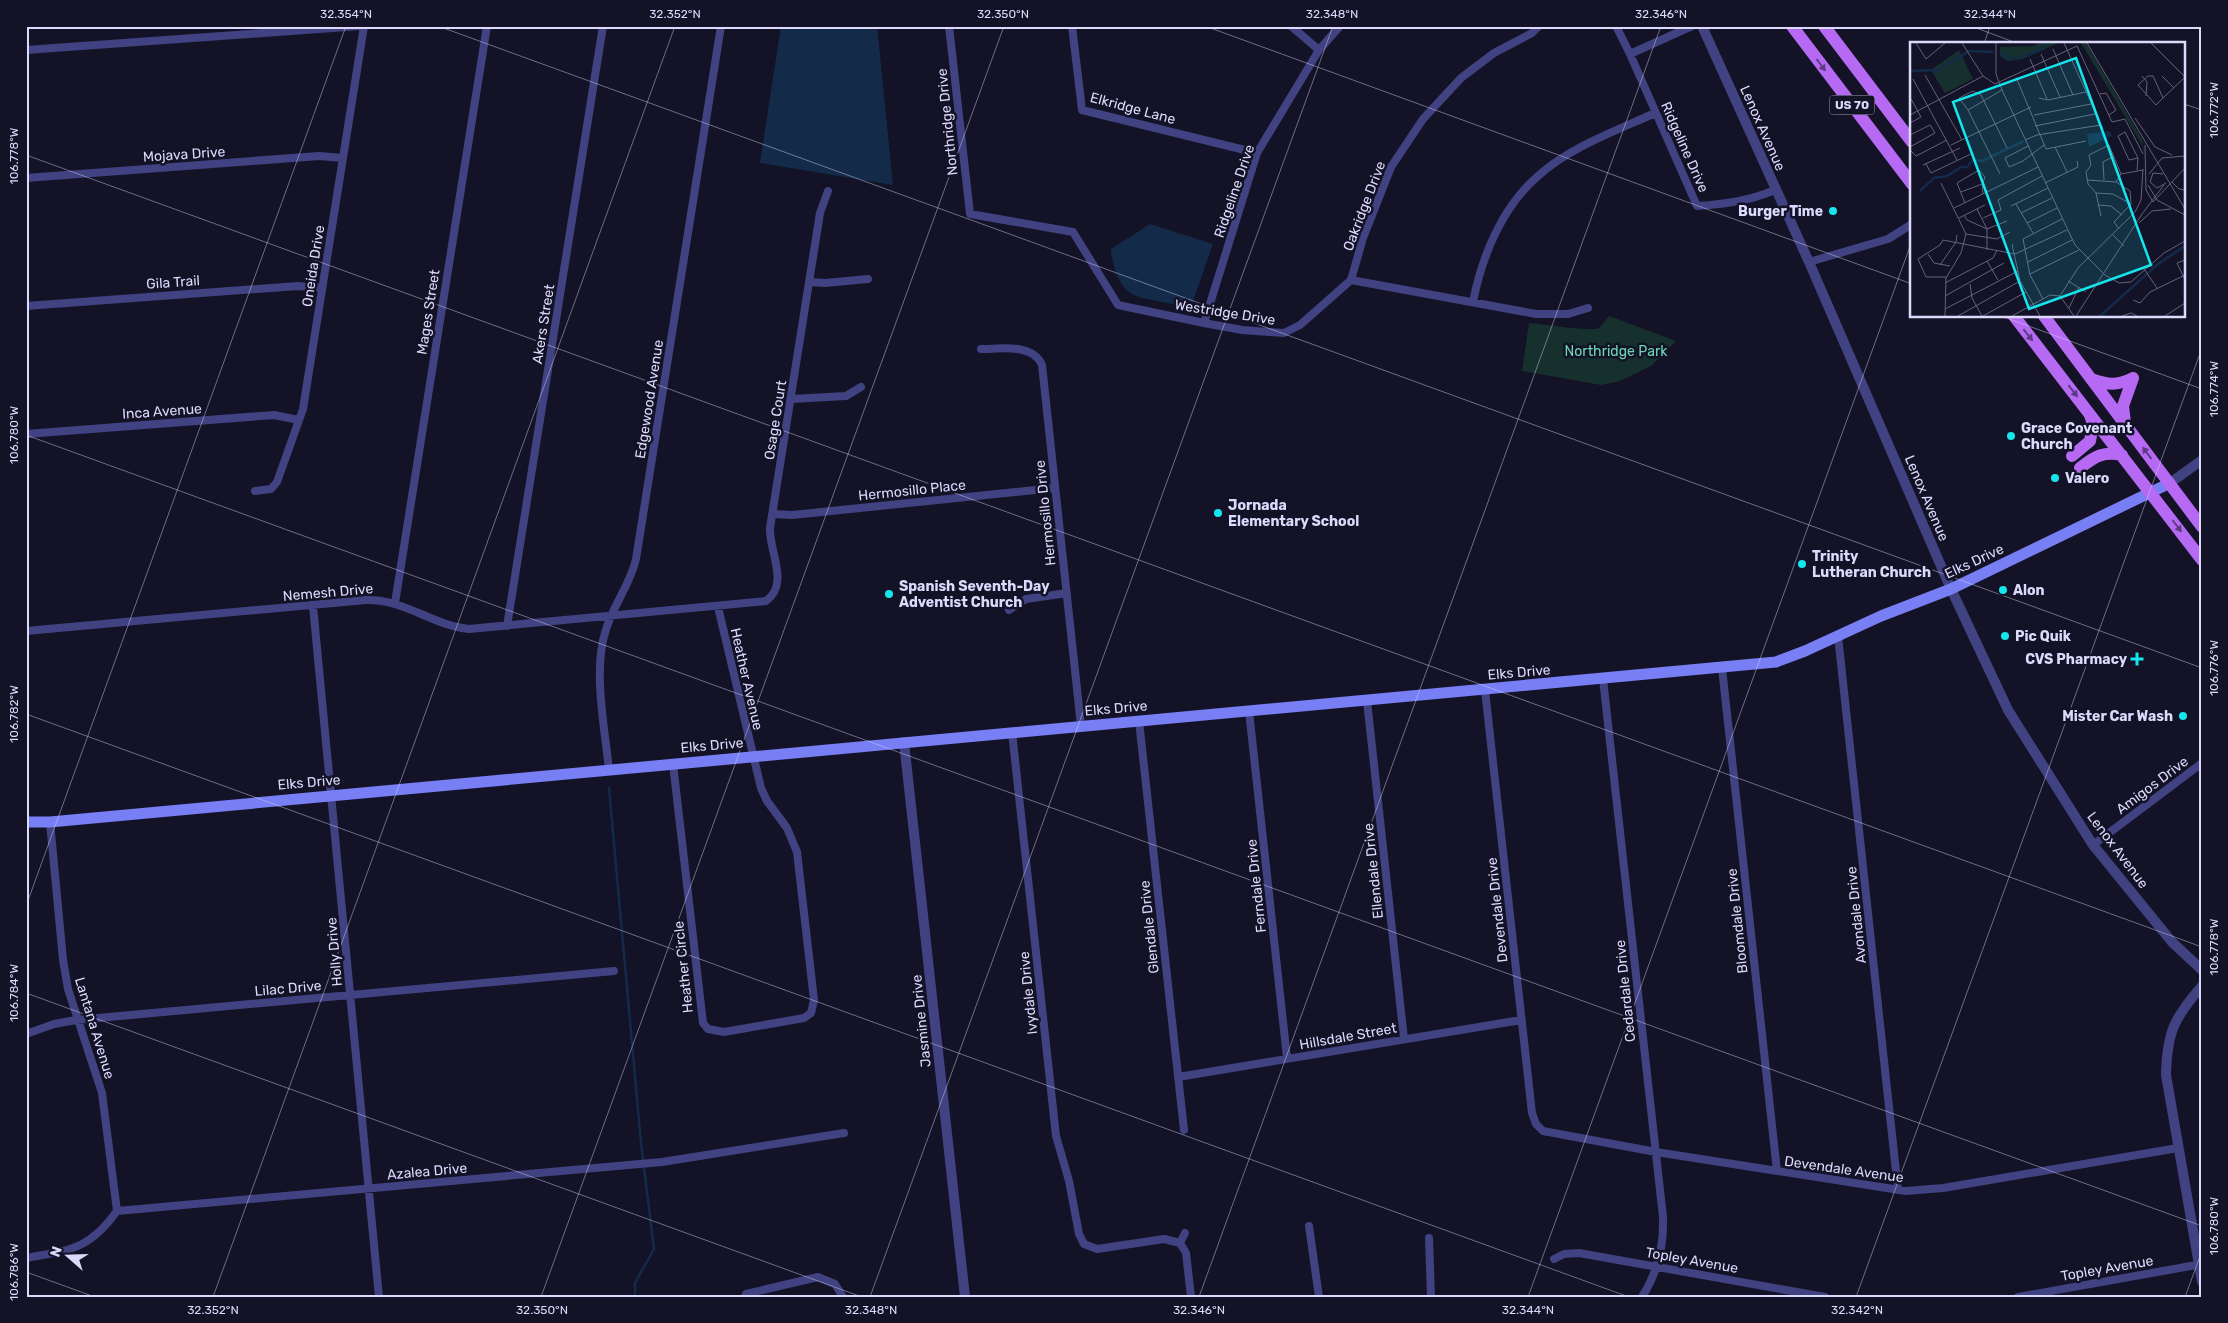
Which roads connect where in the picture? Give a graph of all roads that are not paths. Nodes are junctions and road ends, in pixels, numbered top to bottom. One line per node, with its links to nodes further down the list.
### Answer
1 (360, 26): 16 (street)
2 (364, 26): 22 (street, Oneida Drive)
3 (487, 26): 61 (street, Mages Street)
4 (603, 26): 66 (street, Akers Street)
5 (721, 26): 65 (street, Edgewood Avenue)
6 (949, 26): 27 (street, Northridge Drive)
7 (1072, 26): 21 (street, Elkridge Lane)
8 (1291, 26): 17 (street)
9 (1340, 26): 17 (street, Ridgeline Drive)
10 (1539, 26): 31 (street, Oakridge Drive)
11 (1616, 26): 18 (street, Ridgeline Drive)
12 (1692, 26): 18 (street)
13 (1702, 26): 25 (street, Lenox Avenue)
14 (1792, 26): 24 (main road, US 70, one-way to 24)
15 (1824, 26): 20 (main road, US 70)
16 (26, 50)
17 (1319, 50): 21 (street, Ridgeline Drive)
18 (1630, 54): 19 (street, Ridgeline Drive)
19 (1655, 113): 25 (street, Ridgeline Drive); 34 (street)
20 (1910, 139)
21 (1257, 153): 39 (street, Ridgeline Drive)
22 (343, 158): 23 (street, Mojava Drive); 33 (street, Oneida Drive)
23 (26, 178)
24 (1910, 181)
25 (1775, 190): 29 (street, Lenox Avenue)
26 (828, 191): 32 (street, Osage Court)
27 (970, 214): 39 (street, Westridge Drive)
28 (1910, 225): 29 (street)
29 (1809, 262): 59 (street, Lenox Avenue)
30 (868, 279): 32 (street)
31 (1351, 280): 34 (street); 39 (street, Westridge Drive)
32 (810, 282): 43 (street, Osage Court)
33 (322, 288): 35 (street, Gila Trail); 45 (street, Oneida Drive)
34 (1473, 302): 36 (street)
35 (26, 306)
36 (1588, 308)
37 (2016, 318): 44 (main road, one-way to 44)
38 (2045, 318): 41 (main road)
39 (1204, 324)
40 (981, 349): 53 (street, Hermosillo Drive)
41 (2091, 379): 46 (main road); 46 (main road)
42 (862, 387): 43 (street)
43 (791, 399): 56 (street, Osage Court)
44 (2089, 412): 48 (main road); 49 (main road)
45 (300, 420): 47 (street, Inca Avenue); 54 (street, Oneida Drive)
46 (2125, 423): 52 (main road, one-way to 46)
47 (26, 434)
48 (2122, 455): 51 (main road); 55 (main road)
49 (2072, 456)
50 (2202, 460): 52 (street)
51 (2080, 468)
52 (2170, 483): 55 (main road, Elks Drive); 57 (main road)
53 (1056, 488): 56 (street, Hermosillo Place); 60 (street, Hermosillo Drive)
54 (256, 491)
55 (2152, 493): 58 (main road, one-way to 58); 59 (main road, Elks Drive)
56 (772, 514): 63 (street, Osage Court)
57 (2202, 527)
58 (2202, 560)
59 (1951, 589): 68 (main road, Elks Drive); 86 (street, Lenox Avenue)
60 (1066, 593): 64 (street); 75 (street, Hermosillo Drive)
61 (395, 603): 62 (street, Nemesh Drive); 66 (street, Nemesh Drive)
62 (313, 606): 67 (street, Nemesh Drive); 83 (street, Holly Drive)
63 (718, 607): 65 (street, Nemesh Drive); 78 (street, Heather Avenue)
64 (1009, 610)
65 (611, 617): 66 (street, Nemesh Drive); 81 (street, Edgewood Avenue)
66 (507, 626)
67 (26, 631)
68 (1838, 636): 69 (main road, Elks Drive); 104 (street, Avondale Drive)
69 (1722, 668): 70 (main road, Elks Drive); 102 (street, Bloomdale Drive)
70 (1603, 679): 71 (main road, Elks Drive); 101 (street, Cedardale Drive)
71 (1486, 690): 72 (main road, Elks Drive); 92 (street, Devendale Drive)
72 (1367, 701): 73 (main road, Elks Drive); 94 (street, Ellendale Drive)
73 (1249, 711): 74 (main road, Elks Drive); 95 (street, Ferndale Drive)
74 (1139, 721): 75 (main road, Elks Drive); 96 (street, Glendale Drive)
75 (1081, 726): 76 (main road, Elks Drive)
76 (1012, 732): 77 (main road, Elks Drive); 110 (street, Ivydale Drive)
77 (904, 742): 78 (main road, Elks Drive); 121 (street, Jasmine Drive)
78 (754, 756): 79 (main road, Elks Drive); 79 (street, Heather Circle)
79 (673, 764): 81 (main road, Elks Drive)
80 (2199, 765): 82 (street); 86 (street, Amigos Drive)
81 (609, 770): 83 (main road, Elks Drive)
82 (2202, 774)
83 (332, 795): 85 (main road, Elks Drive); 90 (street, Holly Drive)
84 (26, 822): 85 (main road, Elks Drive)
85 (50, 822): 91 (street, Lantana Avenue)
86 (2093, 845): 87 (street, Lenox Avenue)
87 (2202, 970)
88 (614, 971): 90 (street, Lilac Drive)
89 (2202, 986): 100 (street)
90 (351, 995): 91 (street, Lilac Drive); 103 (street, Holly Drive)
91 (76, 1020): 93 (street, Lilac Drive); 105 (street, Lantana Avenue)
92 (1522, 1020): 94 (street, Hillsdale Street); 97 (street, Devendale Drive)
93 (26, 1034)
94 (1404, 1039): 95 (street, Hillsdale Street)
95 (1287, 1058): 96 (street, Hillsdale Street)
96 (1178, 1077): 98 (street, Glendale Drive)
97 (1537, 1126): 101 (street, Devendale Avenue)
98 (1184, 1130)
99 (844, 1133): 103 (street, Azalea Drive)
100 (2178, 1148): 104 (street, Devendale Avenue); 114 (street)
101 (1656, 1152): 102 (street, Devendale Avenue); 115 (street, Cedardale Drive)
102 (1777, 1172): 104 (street, Devendale Avenue)
103 (369, 1188): 105 (street, Azalea Drive); 118 (street, Holly Drive)
104 (1898, 1190)
105 (117, 1211): 112 (street)
106 (1309, 1226): 123 (street)
107 (1185, 1234): 109 (street)
108 (1429, 1238): 124 (street)
109 (1180, 1243): 110 (street); 122 (street)
110 (1086, 1246): 111 (street)
111 (1081, 1253)
112 (26, 1258)
113 (1554, 1259): 115 (street, Topley Avenue)
114 (2200, 1264): 116 (street); 117 (street, Topley Avenue)
115 (1657, 1266): 125 (street, Cedardale Drive); 126 (street, Topley Avenue)
116 (2202, 1282)
117 (2052, 1294): 127 (street, Topley Avenue)
118 (379, 1297)
119 (745, 1297): 120 (street)
120 (843, 1297)
121 (965, 1297)
122 (1191, 1297)
123 (1319, 1297)
124 (1431, 1297)
125 (1642, 1297)
126 (1825, 1297)
127 (2018, 1297)

